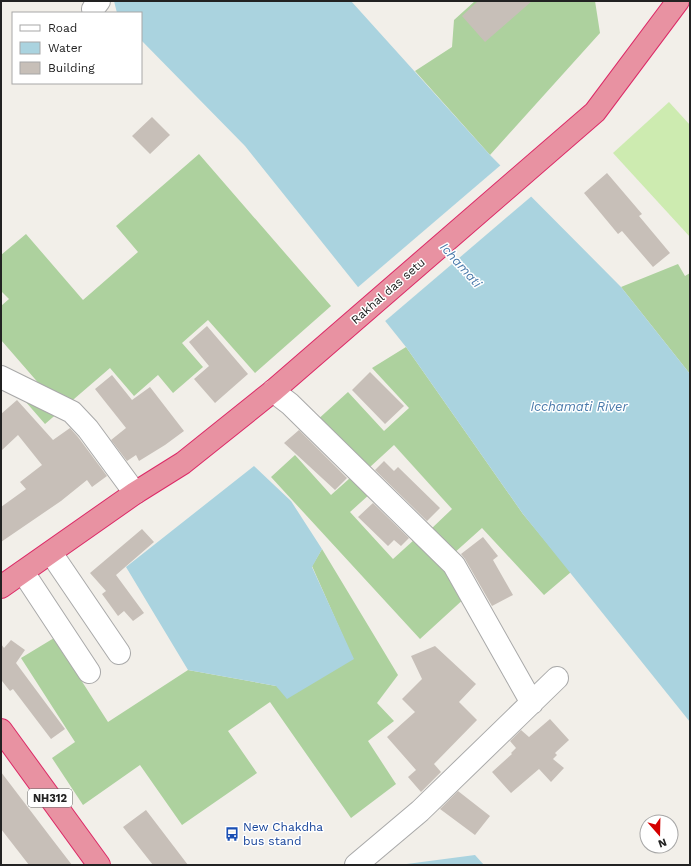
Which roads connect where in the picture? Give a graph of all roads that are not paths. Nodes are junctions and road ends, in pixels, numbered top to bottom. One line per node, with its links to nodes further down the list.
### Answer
1 (678, 1): 3 (highway, Rakhal das setu)
2 (1, 377): 4 (street)
3 (276, 388): 4 (highway, Rakhal das setu); 11 (street)
4 (135, 493): 5 (highway, Rakhal das setu)
5 (51, 553): 6 (highway, Rakhal das setu); 8 (street)
6 (23, 572): 7 (highway, Rakhal das setu); 9 (street)
7 (1, 587)
8 (119, 653)
9 (88, 672)
10 (557, 678): 11 (street)
11 (532, 703): 14 (street)
12 (1, 730): 13 (highway, NH312)
13 (99, 865)
14 (356, 865)

